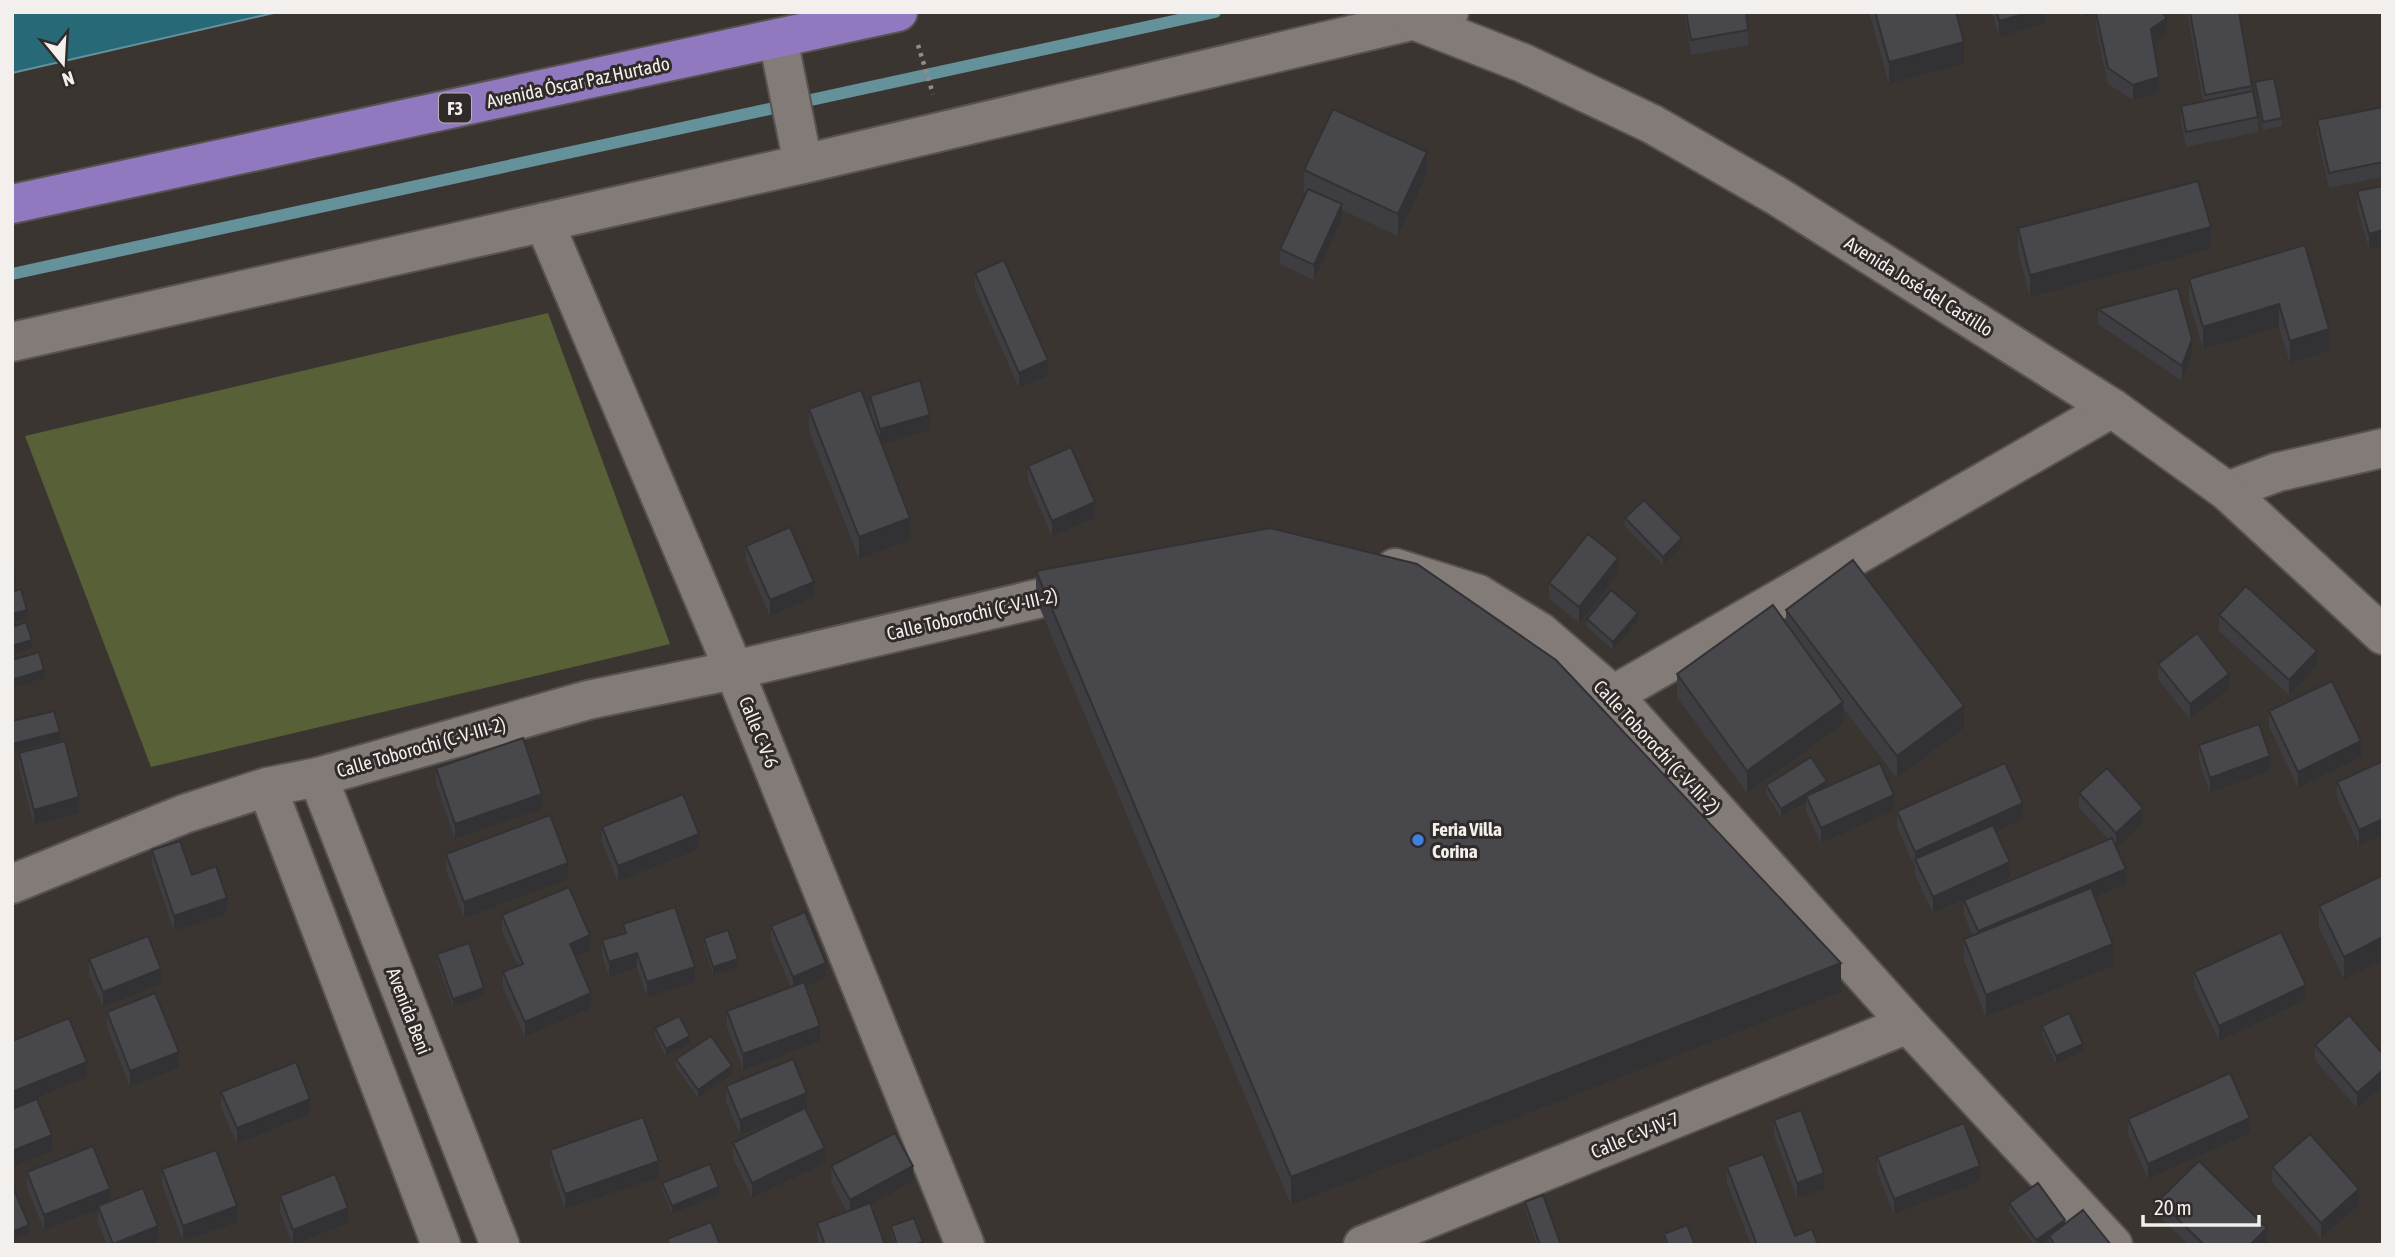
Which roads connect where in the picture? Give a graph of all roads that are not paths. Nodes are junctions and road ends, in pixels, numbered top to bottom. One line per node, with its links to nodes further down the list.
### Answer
1 (1449, 12): 2 (street)
2 (1411, 16): 5 (street); 9 (street, Avenida José del Castillo)
3 (907, 25): 4 (highway, Avenida Óscar Paz Hurtado / F3)
4 (778, 38): 5 (street); 6 (highway, Avenida Óscar Paz Hurtado / F3)
5 (798, 137): 7 (street)
6 (12, 204)
7 (544, 222): 8 (street); 15 (street, Calle C-V-6)
8 (12, 342)
9 (2112, 408): 11 (street, Avenida José del Castillo); 16 (street)
10 (2383, 448): 11 (street)
11 (2227, 491): 14 (street, Avenida José del Castillo)
12 (1365, 559): 16 (street, Calle Toborochi (C-V-III-2))
13 (1125, 579): 15 (street, Calle Toborochi (C-V-III-2))
14 (2383, 635)
15 (734, 670): 17 (street, Calle Toborochi (C-V-III-2)); 23 (street, Calle C-V-6)
16 (1613, 695): 20 (street, Calle Toborochi (C-V-III-2))
17 (318, 777): 18 (street, Calle Toborochi (C-V-III-2)); 22 (street, Avenida Beni)
18 (267, 787): 19 (street, Calle Toborochi (C-V-III-2)); 21 (street)
19 (12, 884)
20 (1908, 1024): 24 (street, Calle C-V-IV-7); 25 (street, Calle Toborochi (C-V-III-2))
21 (441, 1245)
22 (500, 1245)
23 (965, 1245)
24 (1363, 1245)
25 (2113, 1245)

